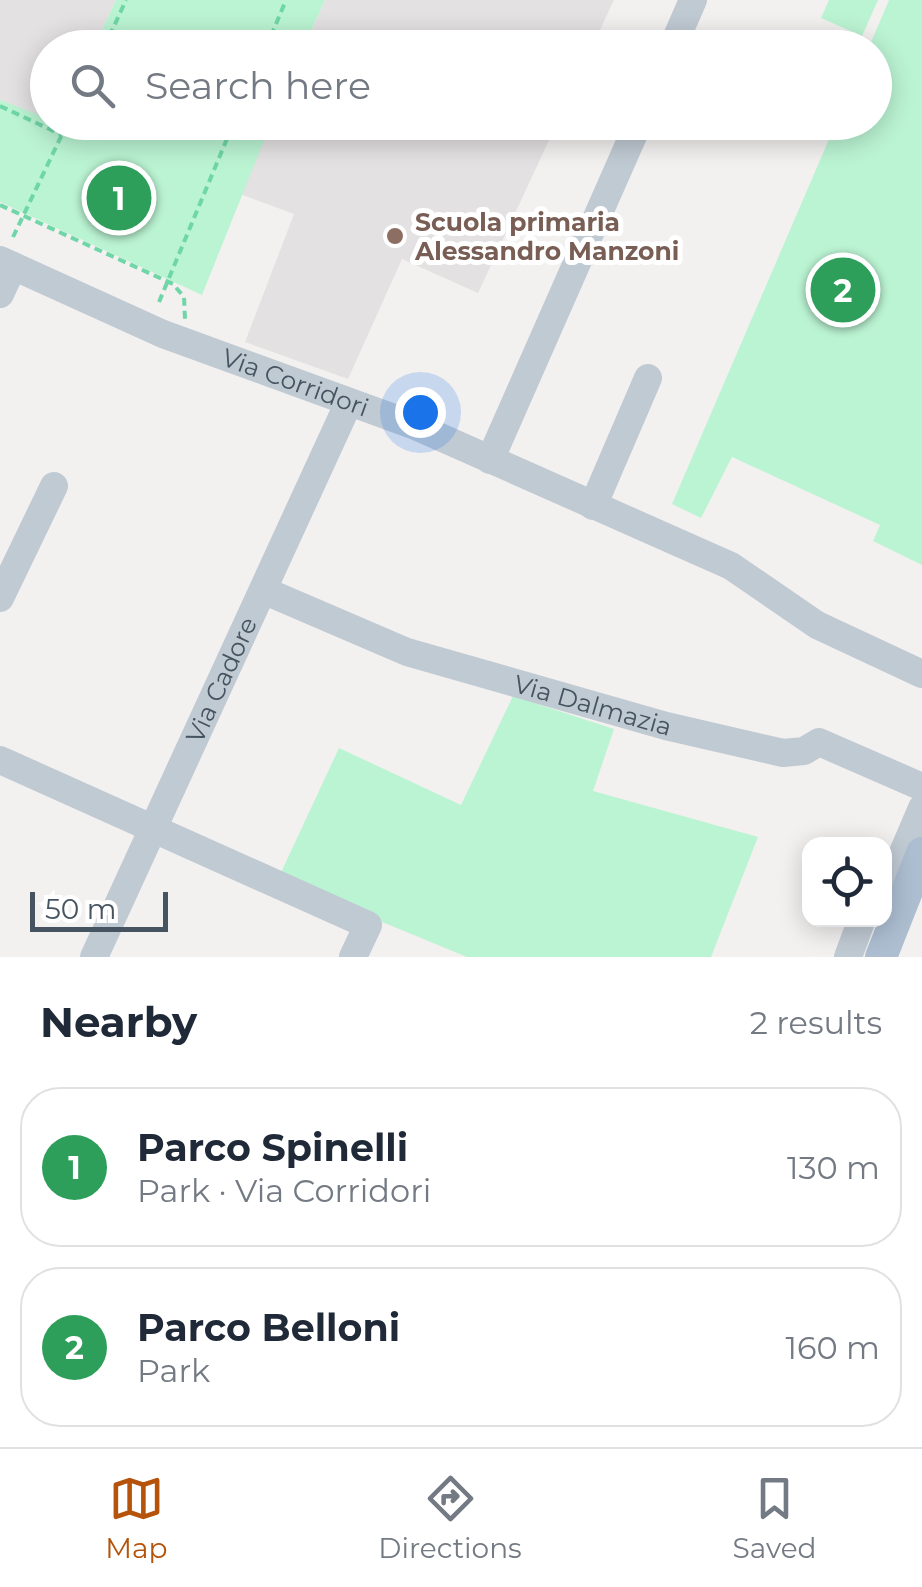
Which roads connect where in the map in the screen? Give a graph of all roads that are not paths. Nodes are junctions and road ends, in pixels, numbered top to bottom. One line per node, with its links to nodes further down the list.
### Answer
1 (693, 0): 2 (street)
2 (680, 30)
3 (631, 140): 8 (street)
4 (8, 254): 5 (street); 7 (street, Via Corridori)
5 (0, 294)
6 (648, 378): 10 (street)
7 (349, 402): 8 (street, Via Corridori); 11 (street, Via Cadore)
8 (490, 460): 10 (street, Via Corridori)
9 (54, 486): 12 (street)
10 (593, 506): 13 (street, Via Corridori)
11 (264, 591): 15 (street, Via Dalmazia); 17 (street, Via Cadore)
12 (0, 598)
13 (922, 674)
14 (0, 760): 17 (street)
15 (922, 786)
16 (922, 808): 19 (street)
17 (152, 830): 21 (street, Via Cadore); 22 (street)
18 (922, 853): 24 (main road)
19 (892, 877)
20 (859, 927): 23 (street)
21 (94, 957)
22 (353, 957)
23 (848, 957)
24 (881, 957)

